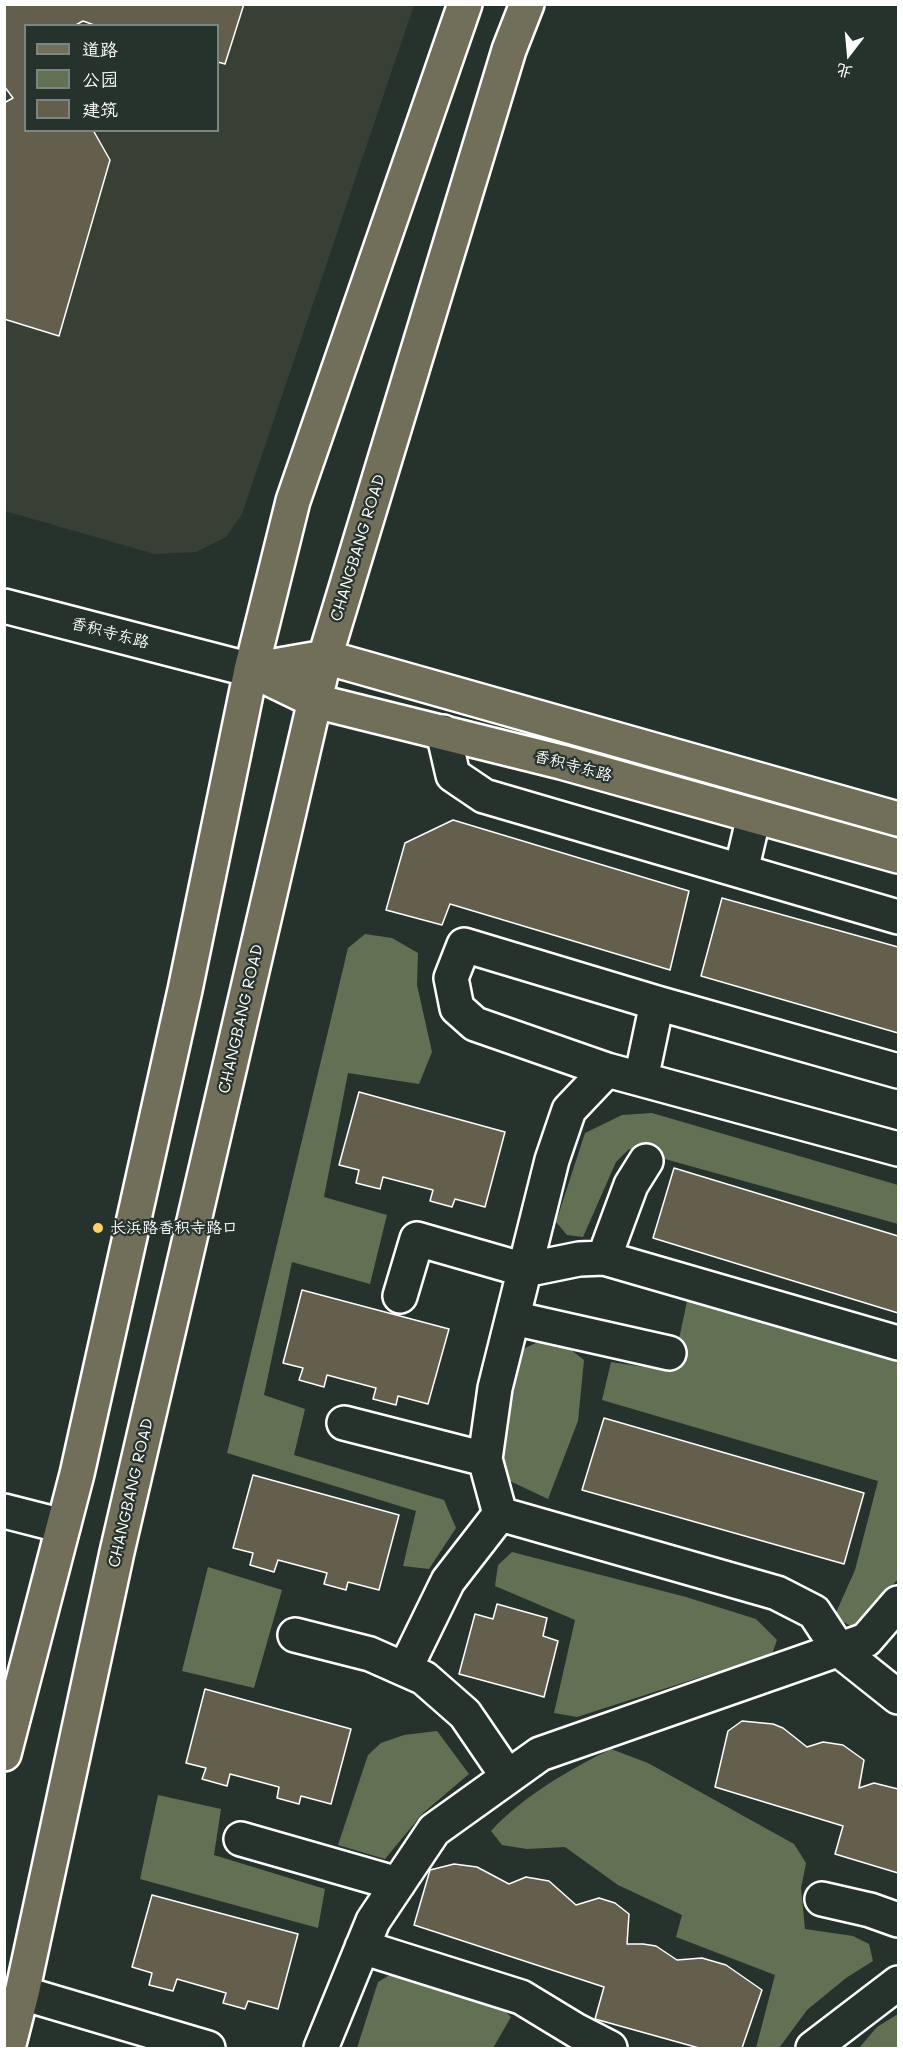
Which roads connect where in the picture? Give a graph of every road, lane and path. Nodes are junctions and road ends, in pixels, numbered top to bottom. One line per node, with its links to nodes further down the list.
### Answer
1 (465, 4): 5 (main road)
2 (527, 4): 4 (main road, CHANGBANG ROAD)
3 (4, 606): 5 (street, 香积寺东路)
4 (325, 657): 5 (main road, 香积寺东路); 6 (main road, CHANGBANG ROAD); 9 (main road, 香积寺东路)
5 (251, 670): 6 (main road, 香积寺东路); 29 (main road)
6 (315, 701): 7 (main road, 香积寺东路); 43 (main road, CHANGBANG ROAD)
7 (443, 732): 8 (main road, 香积寺东路); 11 (street)
8 (754, 816): 10 (main road, 香积寺东路); 11 (street)
9 (898, 819)
10 (898, 856)
11 (741, 871): 12 (street)
12 (898, 917)
13 (657, 1003): 14 (street); 15 (street); 16 (street)
14 (607, 1070): 16 (street); 20 (street)
15 (898, 1071)
16 (641, 1079): 17 (street)
17 (898, 1149)
18 (646, 1161): 19 (street)
19 (604, 1258): 20 (street); 23 (street)
20 (525, 1270): 21 (street); 22 (street)
21 (400, 1296)
22 (513, 1318): 24 (street); 26 (street)
23 (898, 1343)
24 (669, 1353)
25 (344, 1423): 26 (street)
26 (485, 1459): 28 (street)
27 (4, 1511): 29 (street)
28 (500, 1514): 32 (street); 33 (street)
29 (63, 1526): 35 (main road)
30 (898, 1603): 32 (street)
31 (295, 1635): 33 (street)
32 (839, 1650): 34 (street); 36 (street)
33 (405, 1669): 36 (street)
34 (898, 1697)
35 (4, 1754)
36 (508, 1777): 38 (street)
37 (241, 1839): 38 (street)
38 (398, 1884): 41 (street)
39 (822, 1899): 40 (street)
40 (898, 1920)
41 (362, 1947): 46 (street); 47 (street)
42 (898, 1983): 48 (street)
43 (22, 1993): 44 (main road, CHANGBANG ROAD); 45 (street)
44 (8, 2049)
45 (208, 2049)
46 (321, 2049)
47 (610, 2049)
48 (813, 2049)

